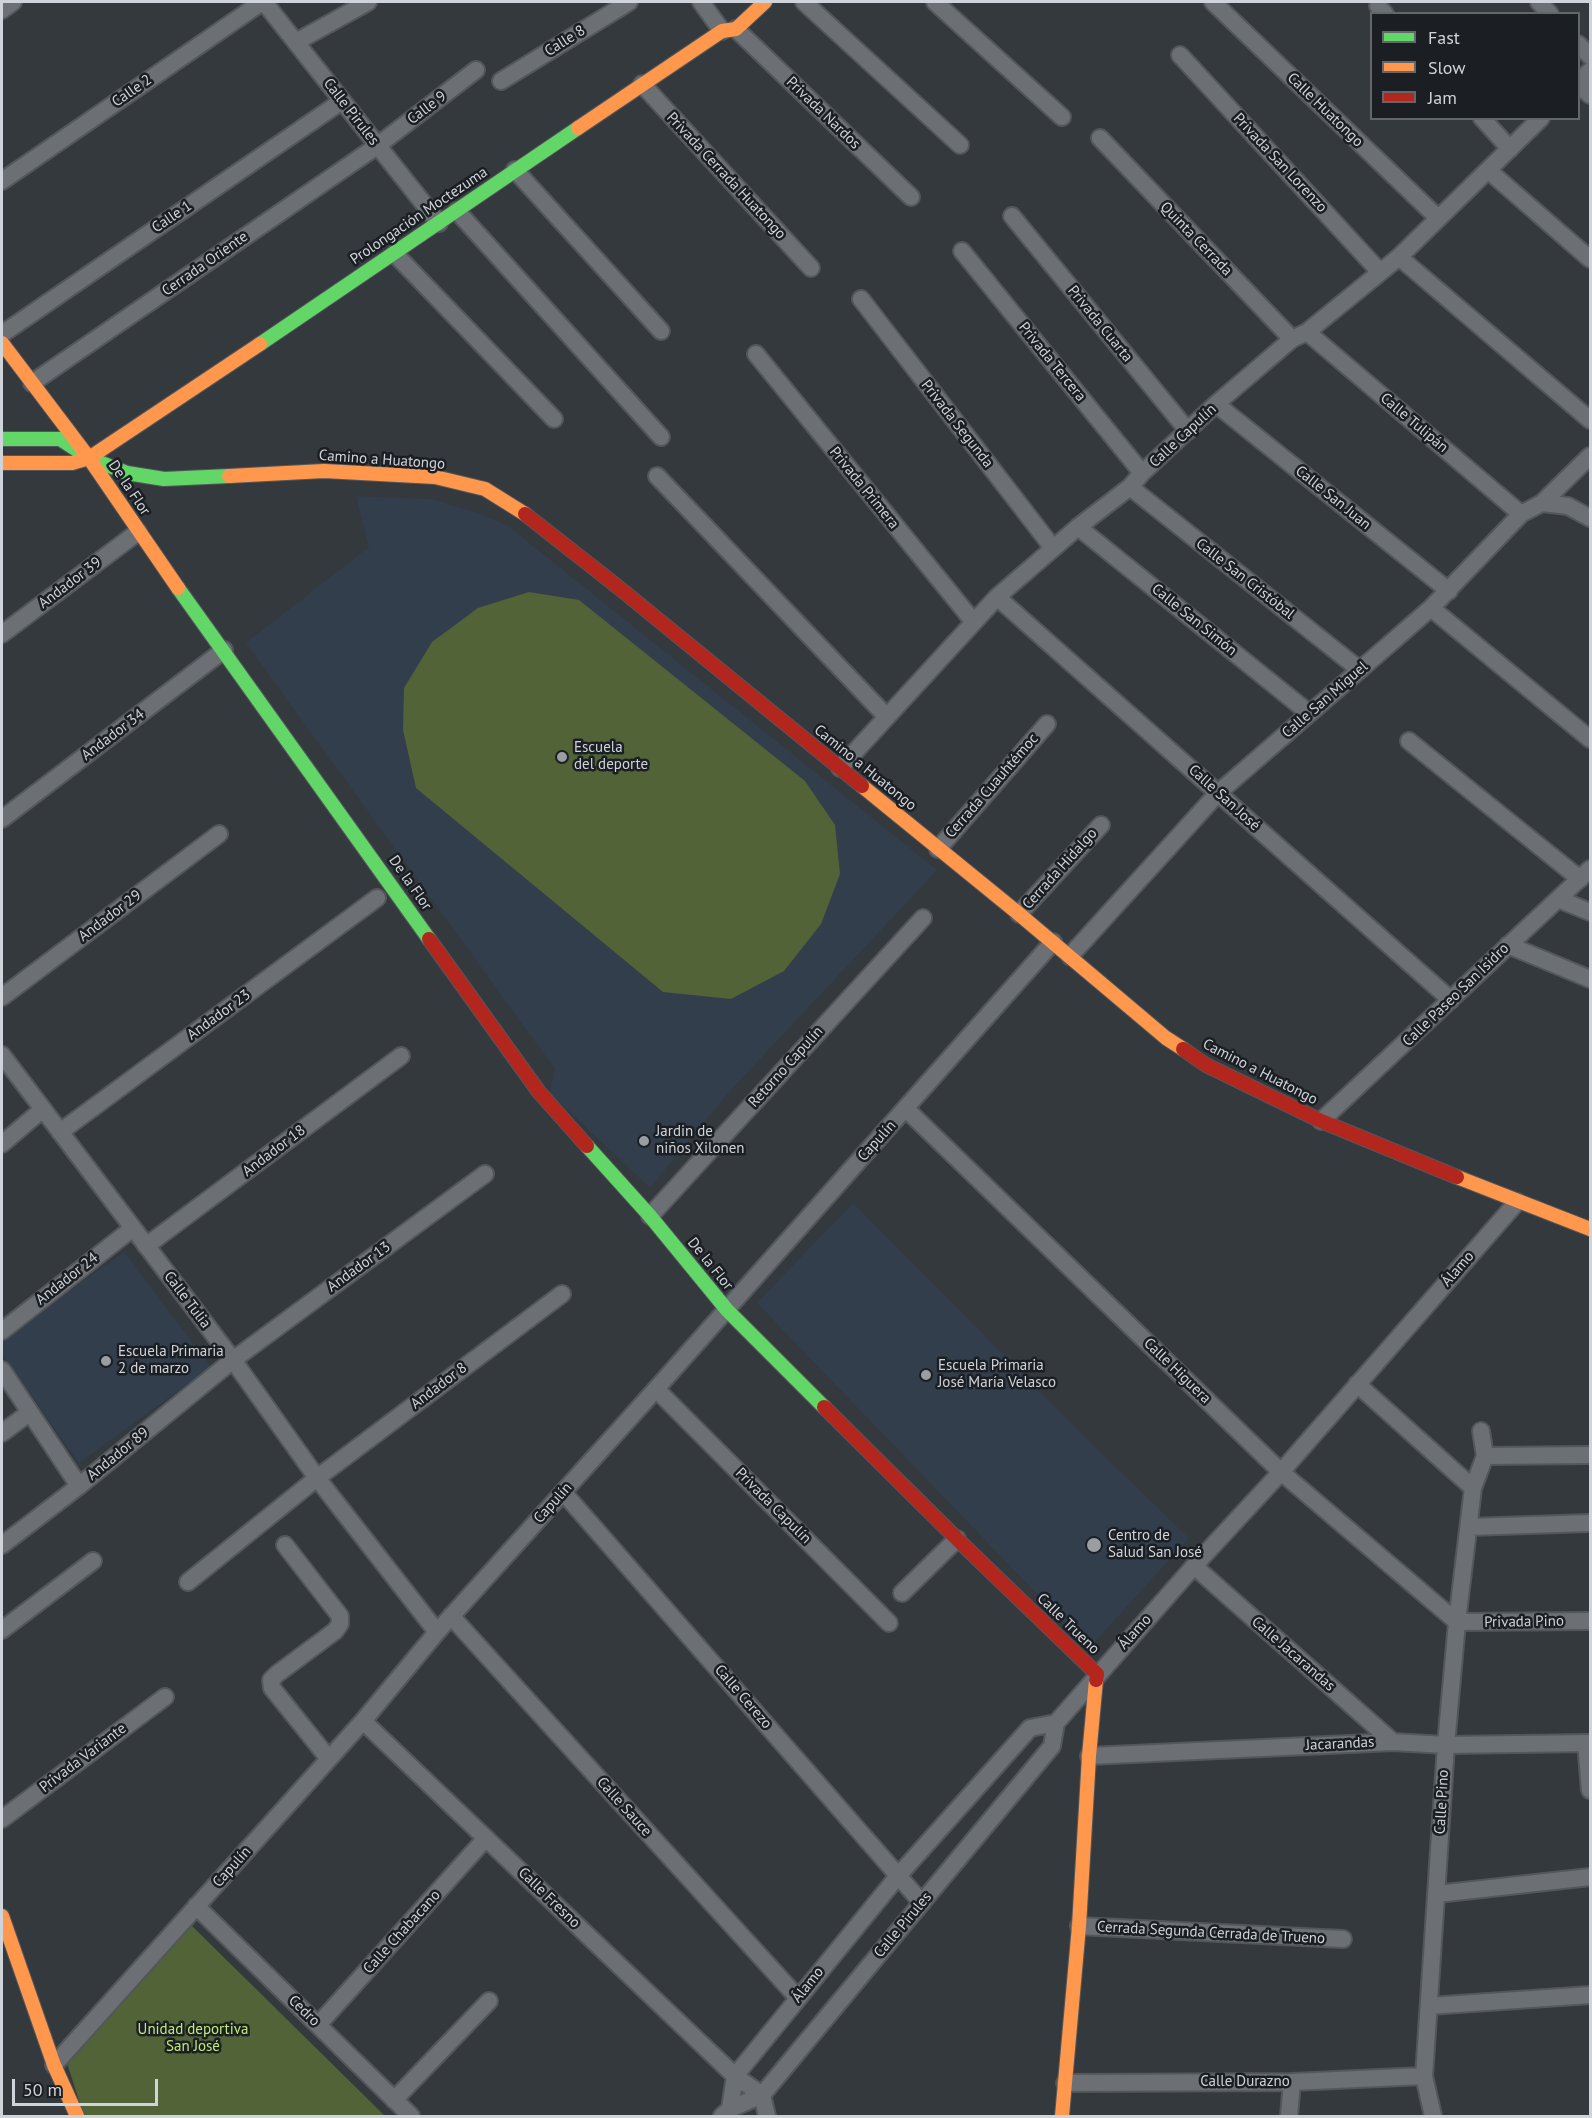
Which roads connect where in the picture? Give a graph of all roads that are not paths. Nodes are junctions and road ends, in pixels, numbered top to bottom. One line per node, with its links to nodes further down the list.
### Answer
1 (13, 2): 10 (street)
2 (263, 2): 12 (street, Calle Pirules); 27 (street, Calle 2)
3 (368, 2): 12 (street)
4 (629, 2): 15 (street, Calle 8)
5 (701, 2): 11 (street, Privada Nardos)
6 (765, 2): 11 (main road, Prolongación Moctezuma)
7 (804, 2): 22 (street)
8 (935, 2): 18 (street)
9 (1213, 2): 31 (street, Calle Huatongo)
10 (2, 9)
11 (729, 30): 16 (main road, Prolongación Moctezuma); 28 (street, Privada Nardos)
12 (296, 42): 17 (street, Calle Pirules)
13 (1180, 55): 38 (street, Privada San Lorenzo)
14 (476, 70): 23 (street, Calle 9)
15 (501, 81)
16 (642, 84): 25 (main road, Prolongación Moctezuma); 37 (street, Privada Cerrada Huatongo)
17 (342, 101): 23 (street, Calle Pirules); 42 (street, Calle 1)
18 (1062, 117)
19 (1484, 120): 24 (street)
20 (1539, 120): 24 (street, Calle Capulín)
21 (1100, 138): 43 (street, Quinta Cerrada)
22 (960, 145)
23 (377, 146): 32 (street, Calle Pirules); 46 (street, Cerrada Oriente)
24 (1509, 148): 26 (street, Calle Capulín)
25 (515, 170): 29 (main road, Prolongación Moctezuma); 40 (street)
26 (1489, 171): 31 (street, Calle Capulín); 36 (street)
27 (2, 181)
28 (911, 197)
29 (457, 211): 32 (main road, Prolongación Moctezuma); 51 (street)
30 (1012, 216): 50 (street, Privada Cuarta)
31 (1438, 218): 35 (street, Calle Capulín)
32 (439, 223): 34 (main road, Prolongación Moctezuma)
33 (962, 251): 56 (street, Privada Tercera)
34 (395, 254): 48 (street); 54 (main road, Prolongación Moctezuma)
35 (1399, 257): 38 (street, Calle Capulín); 49 (street)
36 (1590, 259)
37 (811, 268)
38 (1380, 272): 41 (street, Calle Capulín)
39 (861, 299): 64 (street, Privada Segunda)
40 (661, 331)
41 (1307, 332): 43 (street, Calle Capulín); 60 (street, Calle Tulipán)
42 (2, 334)
43 (1292, 339): 47 (street, Calle Capulín)
44 (2, 343): 46 (main road, De la Flor)
45 (756, 354): 68 (street, Privada Primera)
46 (32, 383): 54 (main road, De la Flor)
47 (1216, 404): 50 (street, Calle Capulín); 65 (street, Calle San Juan)
48 (554, 419)
49 (1590, 420)
50 (1188, 431): 56 (street, Calle Capulín)
51 (661, 437)
52 (2, 439): 54 (main road)
53 (1590, 456): 59 (street, Calle San Miguel)
54 (89, 458): 55 (main road, Prolongación Moctezuma); 63 (main road, De la Flor); 77 (main road, Camino a Huatongo)
55 (2, 463)
56 (1142, 473): 58 (street, Calle Capulín)
57 (657, 476): 73 (street)
58 (1130, 487): 62 (street, Calle Capulín); 71 (street, Calle San Cristóbal)
59 (1542, 503): 60 (street, Calle San Miguel); 61 (street)
60 (1521, 514): 65 (street, Calle San Miguel)
61 (1590, 518)
62 (1078, 527): 64 (street, Calle Capulín); 72 (street, Calle San Simón)
63 (138, 532): 69 (street, Andador 39); 70 (main road, De la Flor)
64 (1053, 548): 66 (street, Calle Capulín)
65 (1449, 591): 67 (street, Calle San Miguel)
66 (997, 597): 68 (street, Calle Capulín); 78 (street, Calle San José)
67 (1431, 608): 71 (street, Calle San Miguel); 75 (street)
68 (973, 621): 73 (street, Calle Capulín)
69 (2, 634)
70 (224, 650): 79 (street, Andador 34); 104 (main road, De la Flor)
71 (1360, 670): 72 (street, Calle San Miguel)
72 (1309, 713): 78 (street, Calle San Miguel)
73 (886, 716): 77 (street, Calle Capulín)
74 (1047, 724): 82 (street, Cerrada Cuauhtémoc)
75 (1590, 739)
76 (1409, 741): 83 (street)
77 (840, 768): 82 (main road, Camino a Huatongo)
78 (1218, 793): 91 (street, Calle San Miguel); 94 (street, Calle San José)
79 (2, 819)
80 (1101, 825): 87 (street, Cerrada Hidalgo)
81 (219, 834): 93 (street, Andador 29)
82 (938, 849): 87 (main road, Camino a Huatongo)
83 (1585, 874): 85 (street, Calle Paseo San Isidro)
84 (377, 898): 100 (street, Andador 23)
85 (1558, 899): 86 (street); 90 (street, Calle Paseo San Isidro)
86 (1590, 912)
87 (1019, 914): 89 (main road, Camino a Huatongo)
88 (923, 918): 104 (street, Retorno Capulín)
89 (1053, 942): 91 (main road, Camino a Huatongo); 98 (street, Capulín)
90 (1508, 945): 92 (street); 94 (street, Calle Paseo San Isidro)
91 (1070, 956): 99 (main road, Camino a Huatongo)
92 (1590, 979)
93 (2, 997)
94 (1451, 1000): 99 (street, Calle Paseo San Isidro)
95 (2, 1055): 97 (street, Calle Tulia)
96 (402, 1056): 107 (street, Andador 18)
97 (42, 1109): 100 (street, Calle Tulia); 101 (street)
98 (906, 1109): 109 (street, Capulín); 120 (street, Calle Higuera)
99 (1321, 1121): 103 (main road, Camino a Huatongo)
100 (60, 1132): 105 (street, Calle Tulia)
101 (2, 1144)
102 (486, 1174): 111 (street, Andador 13)
103 (1517, 1202): 106 (main road, Camino a Huatongo); 113 (street, Álamo)
104 (650, 1216): 109 (main road, De la Flor)
105 (133, 1228): 107 (street, Calle Tulia); 110 (street, Andador 24)
106 (1590, 1229)
107 (146, 1246): 111 (street, Calle Tulia)
108 (562, 1294): 121 (street, Andador 8)
109 (727, 1310): 114 (street, Capulín); 127 (main road, Calle Trueno)
110 (2, 1331)
111 (233, 1360): 121 (street, Calle Tulia); 122 (street, Andador 89)
112 (2, 1370): 115 (street)
113 (1357, 1384): 120 (street, Álamo); 123 (street)
114 (656, 1389): 124 (street, Capulín); 137 (street, Privada Capulín)
115 (29, 1413): 117 (street); 122 (street)
116 (1481, 1431): 119 (street, Calle Pino)
117 (2, 1433)
118 (1590, 1455): 119 (street)
119 (1485, 1456): 123 (street, Calle Pino)
120 (1281, 1472): 131 (street, Álamo); 136 (street, Calle Higuera)
121 (316, 1478): 132 (street, Andador 8); 139 (street, Calle Tulia)
122 (79, 1486): 128 (street, Andador 89)
123 (1473, 1488): 126 (street, Calle Pino)
124 (563, 1492): 134 (street, Capulín); 152 (street, Calle Cerezo)
125 (1590, 1523): 126 (street)
126 (1469, 1527): 136 (street, Calle Pino)
127 (957, 1539): 133 (street); 140 (main road, Calle Trueno)
128 (2, 1545)
129 (285, 1545): 148 (street)
130 (93, 1561): 138 (street)
131 (1194, 1566): 140 (street, Álamo); 144 (street, Calle Jacarandas)
132 (188, 1582)
133 (902, 1593)
134 (451, 1616): 139 (street, Capulín); 161 (street, Calle Sauce)
135 (1590, 1621): 136 (street, Privada Pino)
136 (1457, 1622): 146 (street, Calle Pino)
137 (890, 1623)
138 (2, 1630)
139 (437, 1632): 142 (street, Capulín)
140 (1097, 1674): 143 (street, Álamo); 147 (main road, Calle Trueno)
141 (165, 1697): 150 (street, Privada Variante)
142 (363, 1721): 148 (street, Capulín); 151 (street, Calle Fresno)
143 (1056, 1723): 152 (street, Álamo); 155 (street, Calle Pirules)
144 (1392, 1742): 146 (street, Jacarandas); 147 (street, Jacarandas)
145 (1588, 1743): 146 (street, Jacarandas); 149 (street)
146 (1446, 1745): 154 (street, Calle Pino)
147 (1089, 1756): 158 (main road, Calle Trueno)
148 (329, 1759): 156 (street, Capulín)
149 (1590, 1790)
150 (2, 1819)
151 (486, 1839): 164 (street, Calle Chabacano); 166 (street, Calle Fresno)
152 (898, 1876): 155 (street, Calle Cerezo); 161 (street, Álamo)
153 (1590, 1877): 154 (street)
154 (1437, 1894): 163 (street, Calle Pino)
155 (922, 1903): 170 (street, Calle Pirules)
156 (196, 1906): 164 (street, Cedro); 165 (street, Capulín)
157 (2, 1916): 165 (main road)
158 (1079, 1926): 159 (street, Cerrada Segunda Cerrada de Trueno); 169 (main road, Calle Trueno)
159 (1343, 1939)
160 (1590, 1995): 163 (street)
161 (798, 1998): 166 (street, Álamo)
162 (489, 2001): 171 (street)
163 (1430, 2006): 167 (street, Calle Pino)
164 (318, 2025): 171 (street, Cedro)
165 (54, 2065): 173 (main road)
166 (735, 2076): 170 (street, Calle Fresno); 172 (street)
167 (1424, 2076): 168 (street, Calle Durazno); 178 (street, Calle Pino)
168 (1292, 2082): 169 (street, Calle Durazno); 177 (street)
169 (1065, 2083): 176 (main road, Calle Trueno)
170 (762, 2095): 172 (street, Calle Pirules); 175 (street)
171 (394, 2100): 174 (street, Cedro)
172 (726, 2113)
173 (77, 2116)
174 (411, 2116)
175 (767, 2116)
176 (1062, 2116)
177 (1289, 2116)
178 (1433, 2116)

